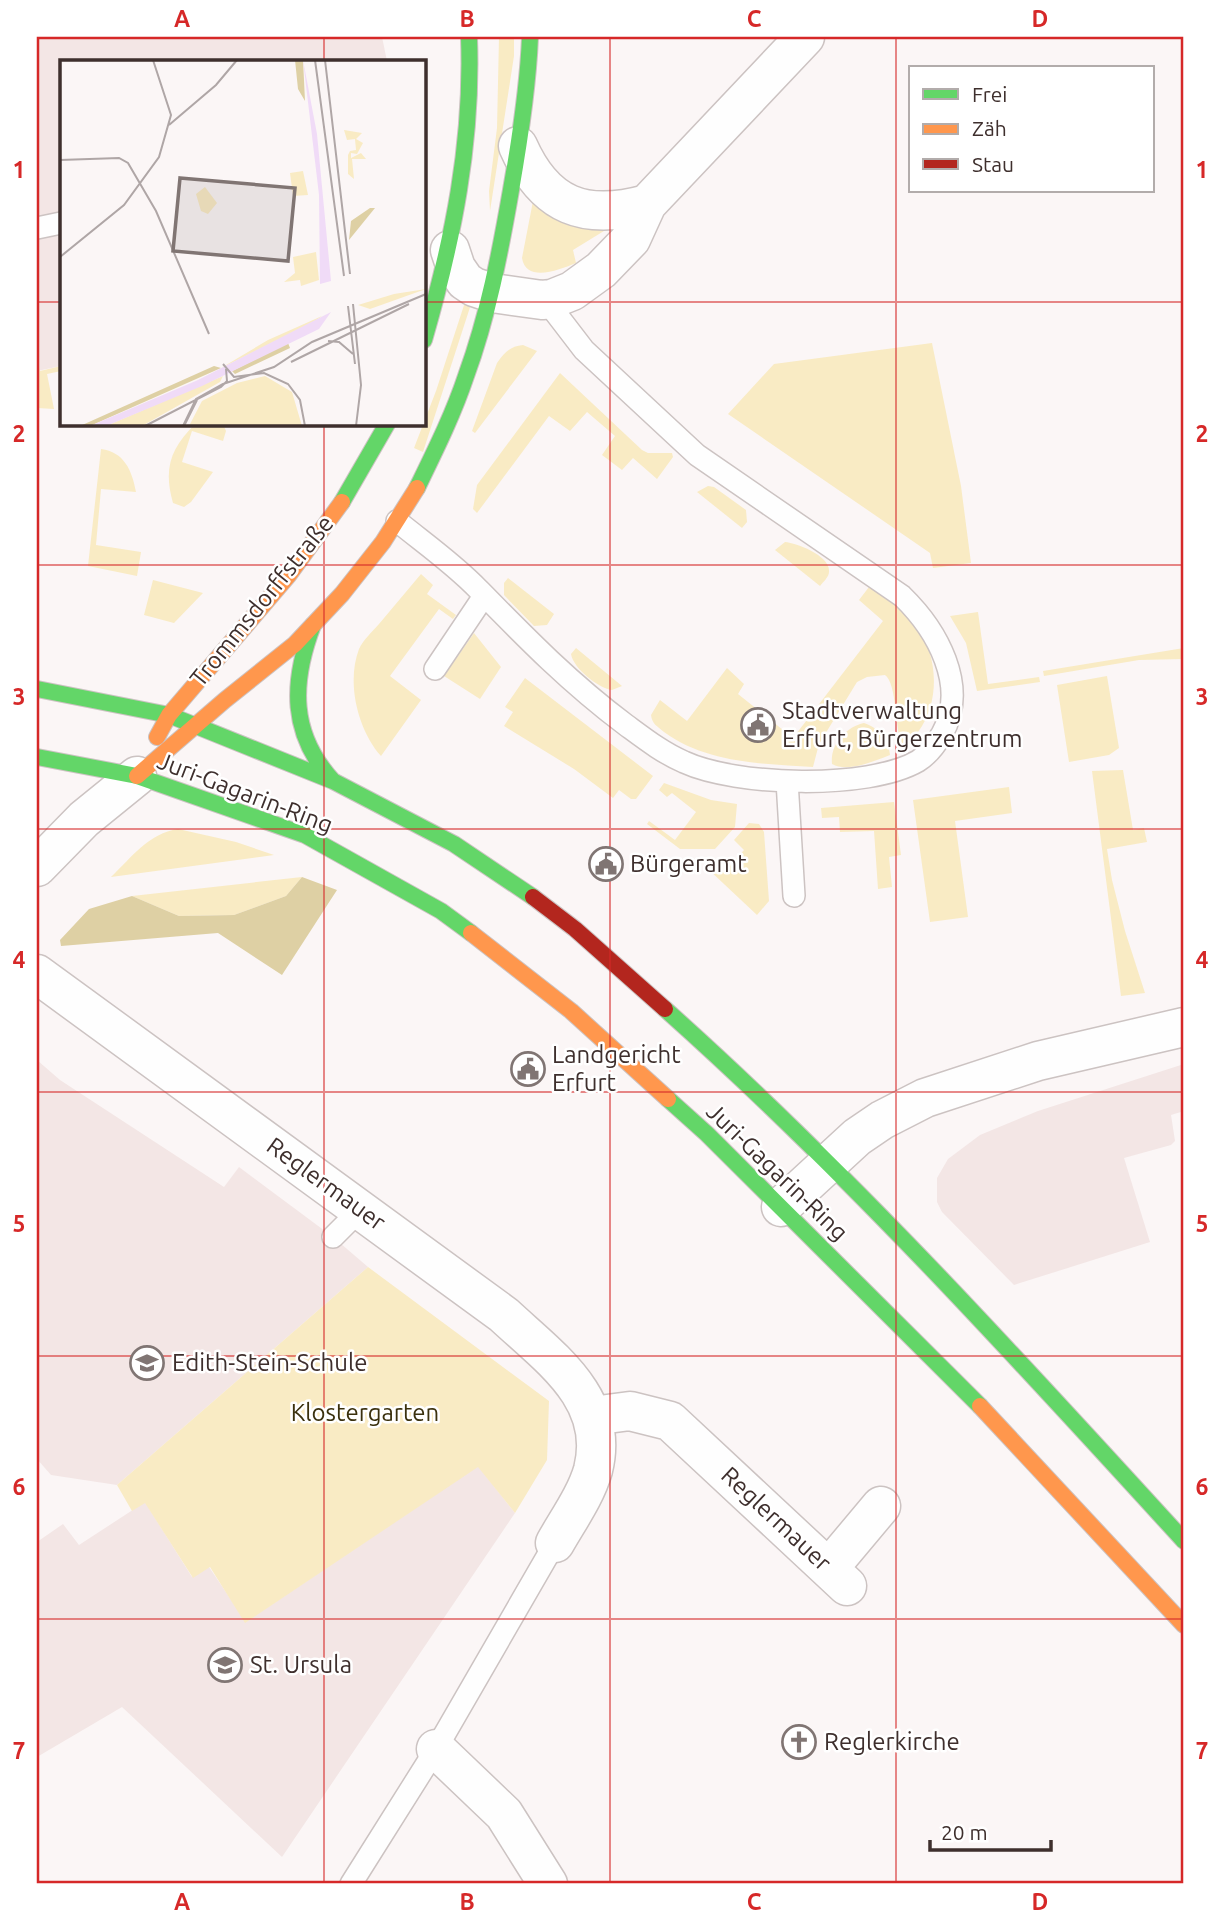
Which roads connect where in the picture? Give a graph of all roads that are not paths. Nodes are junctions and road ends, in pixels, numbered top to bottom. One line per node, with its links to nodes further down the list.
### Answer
1 (469, 37): 8 (street)
2 (530, 37): 4 (street, Trommsdorffstraße)
3 (805, 37): 5 (street)
4 (518, 146): 5 (street); 9 (street, Trommsdorffstraße)
5 (648, 204): 10 (street)
6 (60, 223): 7 (lane)
7 (37, 228)
8 (450, 250): 9 (street); 11 (street)
9 (492, 293): 10 (street); 13 (street, Trommsdorffstraße)
10 (542, 300): 23 (lane)
11 (425, 337)
12 (386, 425): 18 (street, Trommsdorffstraße)
13 (397, 521): 14 (lane); 15 (street, Trommsdorffstraße)
14 (480, 592): 16 (lane); 23 (lane)
15 (314, 623): 19 (street, Trommsdorffstraße); 22 (street)
16 (435, 669)
17 (37, 688): 18 (street, Juri-Gagarin-Ring)
18 (169, 715): 19 (street, Juri-Gagarin-Ring); 21 (street, Trommsdorffstraße)
19 (194, 725): 21 (street, Trommsdorffstraße); 22 (street, Juri-Gagarin-Ring)
20 (37, 757): 21 (street, Juri-Gagarin-Ring)
21 (137, 776): 24 (street, Trommsdorffstraße); 29 (street, Juri-Gagarin-Ring)
22 (333, 781): 28 (street, Juri-Gagarin-Ring)
23 (787, 781): 25 (lane)
24 (37, 866)
25 (794, 895)
26 (37, 974): 30 (street, Reglermauer)
27 (1184, 1027): 28 (street)
28 (827, 1162): 29 (street); 34 (street, Juri-Gagarin-Ring)
29 (781, 1207): 36 (street, Juri-Gagarin-Ring)
30 (361, 1209): 31 (lane); 32 (street, Reglermauer)
31 (333, 1237)
32 (592, 1416): 33 (street, Reglermauer); 35 (street, Reglermauer)
33 (881, 1506)
34 (1184, 1541)
35 (555, 1543): 37 (lane)
36 (1184, 1625)
37 (436, 1749): 38 (lane); 39 (street)
38 (351, 1884)
39 (548, 1884)

